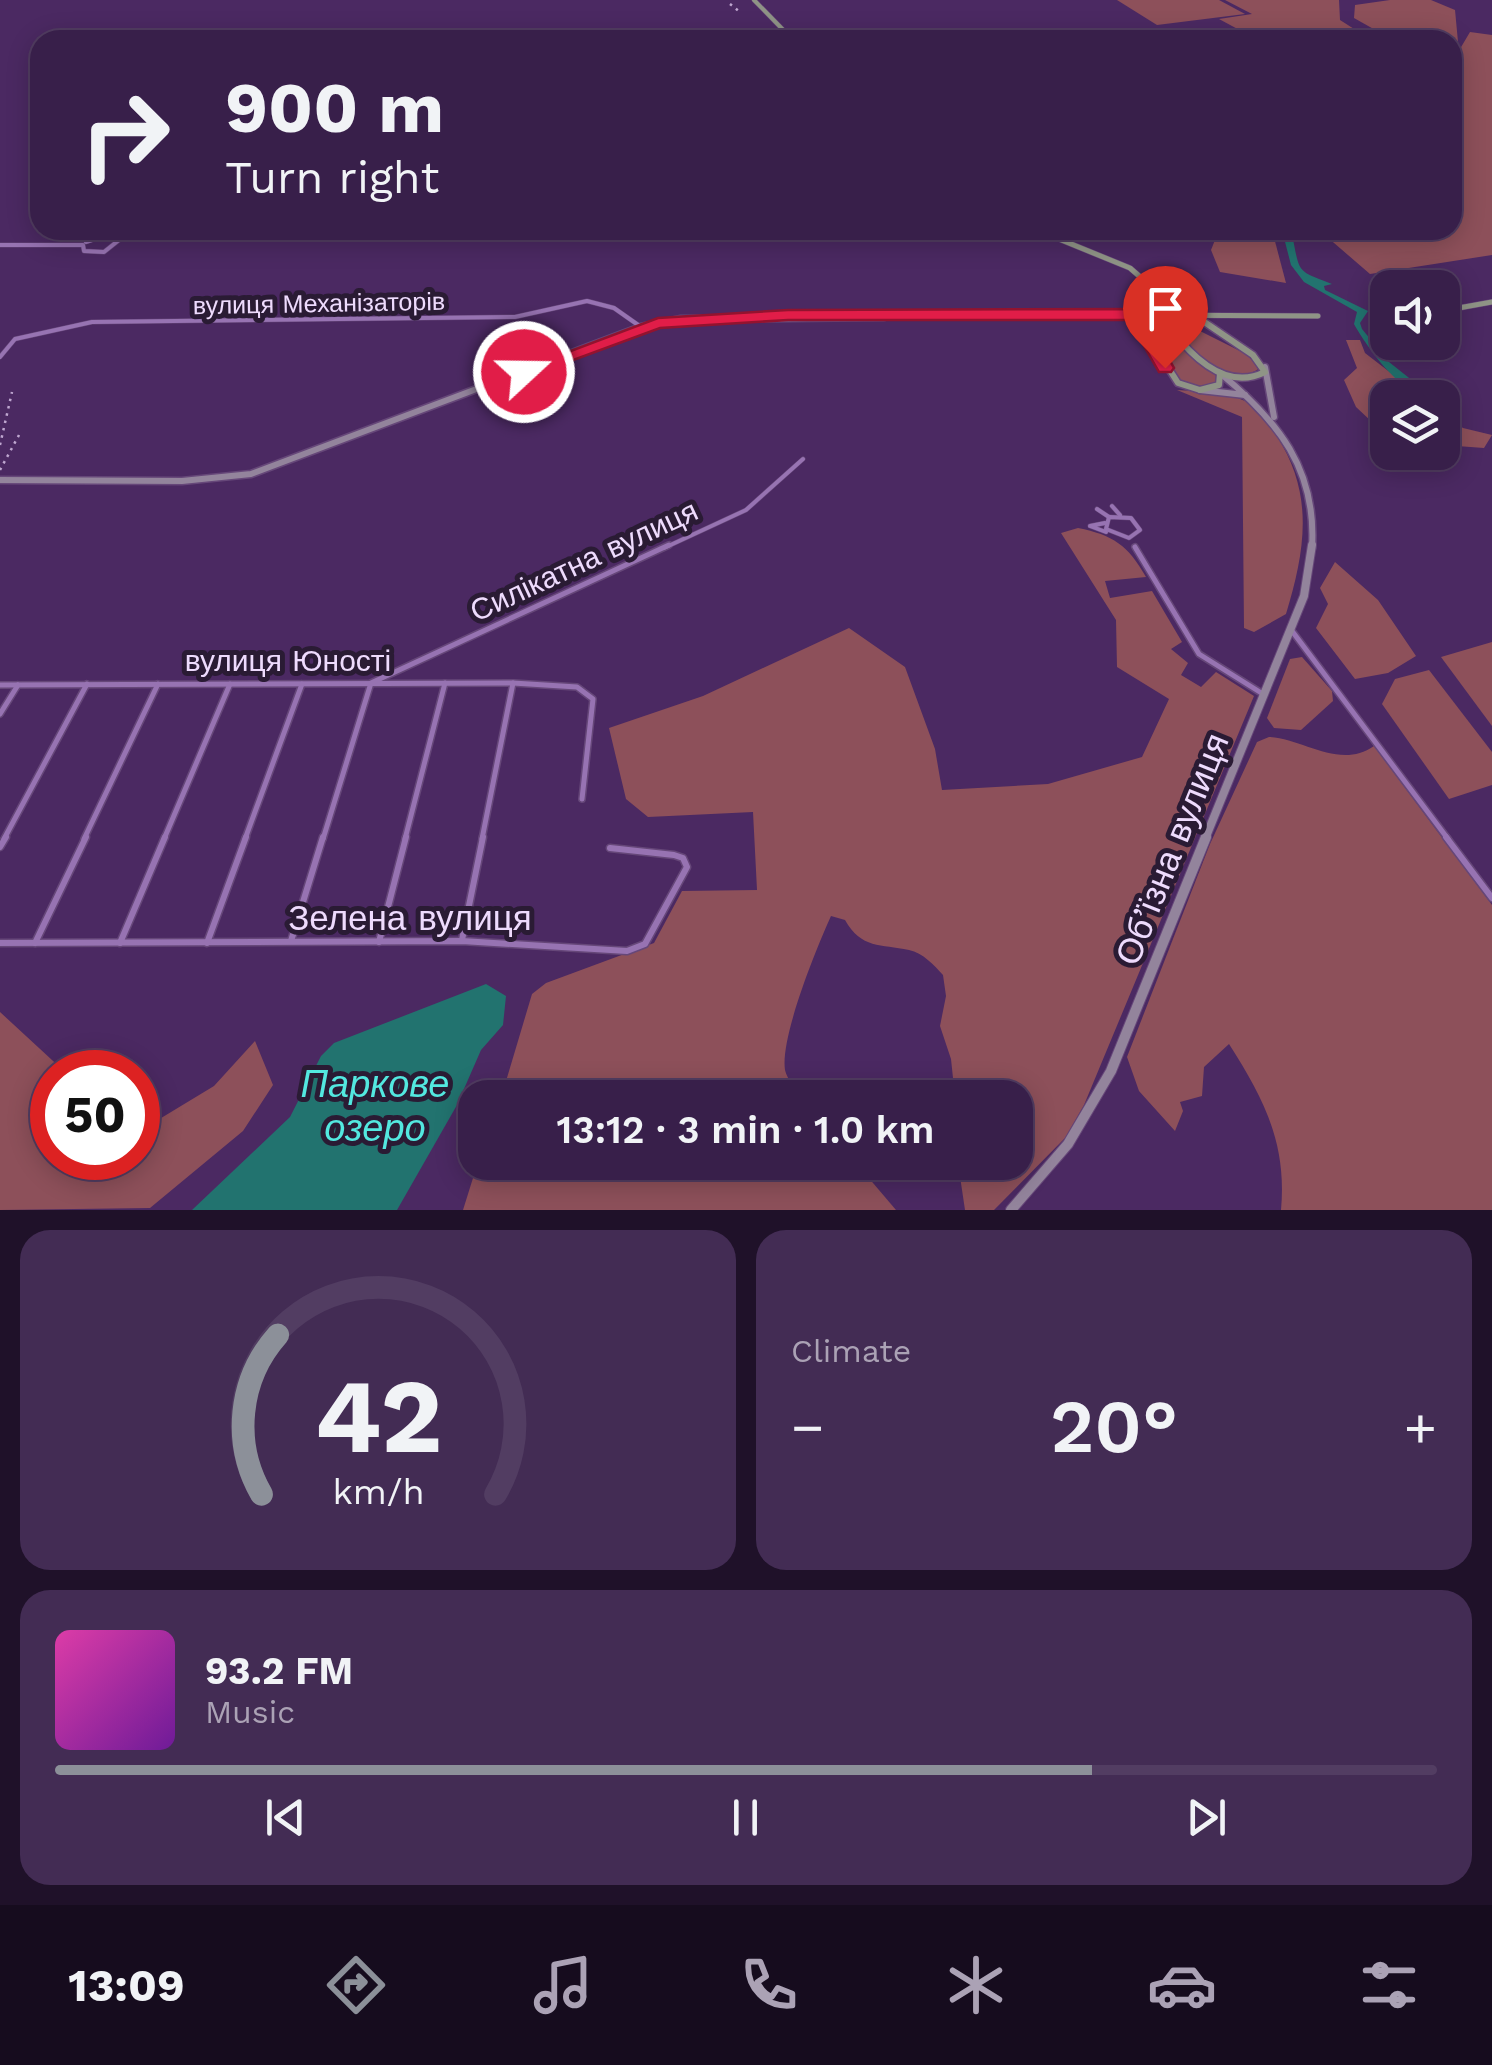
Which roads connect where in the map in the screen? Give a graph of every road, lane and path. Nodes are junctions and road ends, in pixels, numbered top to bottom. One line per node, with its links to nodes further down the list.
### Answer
1 (754, 0): 2 (main road)
2 (783, 30)
3 (93, 240): 6 (street)
4 (119, 240): 6 (street)
5 (1062, 240): 16 (main road, bridge)
6 (85, 243): 7 (street)
7 (0, 245)
8 (1492, 302): 9 (main road)
9 (1460, 308)
10 (1135, 314): 11 (main road); 13 (main road); 17 (main road)
11 (1194, 315): 12 (main road); 15 (main road)
12 (1318, 316)
13 (640, 327): 14 (street, вулиця Механізаторів); 21 (main road)
14 (0, 357)
15 (1265, 367): 16 (main road); 19 (main road)
16 (1220, 373): 17 (main road); 18 (main road)
17 (1200, 390): 18 (main road)
18 (1250, 397): 19 (main road)
19 (1274, 418): 27 (main road, Об’їзна вулиця)
20 (803, 459): 34 (street, Силікатна вулиця)
21 (0, 480)
22 (1108, 519): 23 (street); 23 (street); 24 (street)
23 (1111, 533): 25 (street)
24 (1137, 536): 25 (street); 26 (street)
25 (1122, 538): 26 (street)
26 (1134, 547): 37 (street)
27 (1292, 631): 37 (main road, Об’їзна вулиця); 42 (street)
28 (444, 683): 29 (street, вулиця Юності); 34 (street, вулиця Юності); 46 (street)
29 (513, 683): 39 (street, вулиця Юності); 47 (street)
30 (87, 684): 31 (street, вулиця Юності); 36 (street, вулиця Юності); 40 (street)
31 (158, 684): 32 (street, вулиця Юності); 48 (street)
32 (230, 684): 33 (street, вулиця Юності); 44 (street)
33 (302, 684): 34 (street, вулиця Юності); 49 (street)
34 (371, 684): 45 (street)
35 (0, 685): 36 (street, вулиця Юності)
36 (18, 685): 38 (street)
37 (1266, 696): 50 (main road, Об’їзна вулиця)
38 (0, 714)
39 (582, 799)
40 (0, 847)
41 (610, 848): 47 (street, Зелена вулиця)
42 (1492, 898)
43 (0, 942): 48 (street, Зелена вулиця)
44 (120, 942): 48 (street, Зелена вулиця); 49 (street, Зелена вулиця)
45 (291, 942): 46 (street, Зелена вулиця); 49 (street, Зелена вулиця)
46 (379, 942): 47 (street, Зелена вулиця)
47 (462, 942)
48 (35, 943)
49 (207, 943)
50 (1011, 1210)

